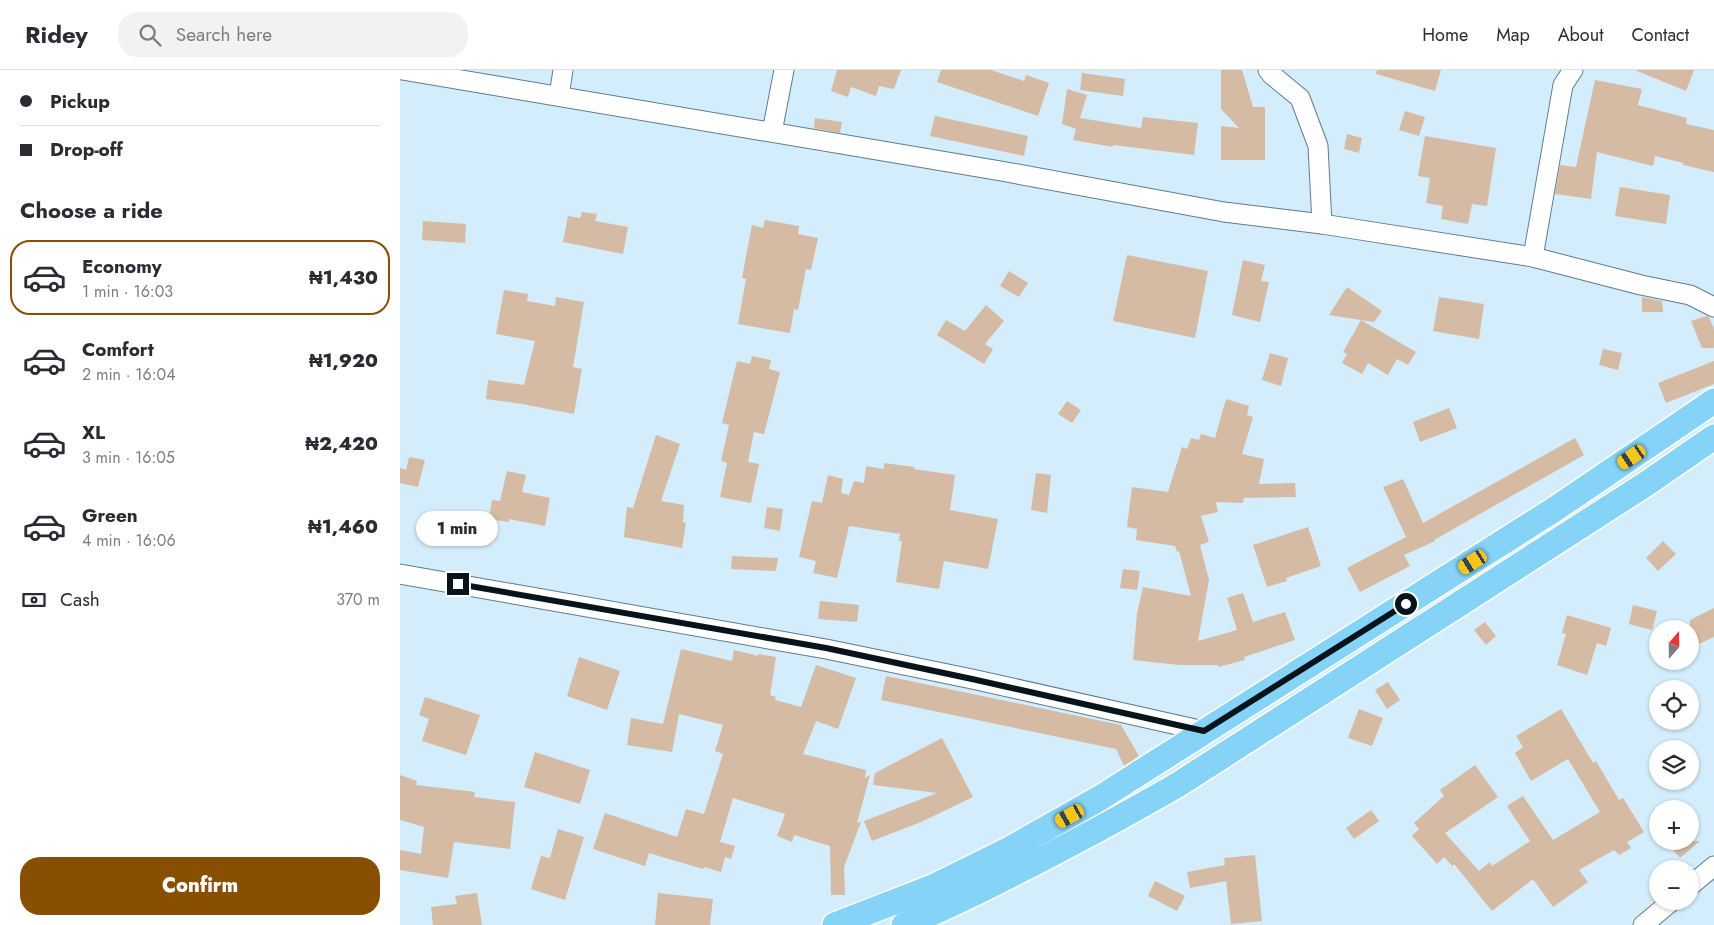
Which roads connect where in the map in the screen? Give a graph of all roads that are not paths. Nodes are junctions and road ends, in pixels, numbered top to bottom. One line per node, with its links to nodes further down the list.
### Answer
1 (402, 70): 6 (street)
2 (563, 70): 6 (street)
3 (784, 70): 7 (street)
4 (1268, 70): 8 (street)
5 (1573, 70): 9 (street)
6 (559, 96): 7 (street)
7 (772, 132): 8 (street)
8 (1322, 224): 9 (street)
9 (1533, 257): 10 (street)
10 (1714, 307)
11 (1714, 401): 14 (main road)
12 (1714, 437): 19 (main road)
13 (400, 574): 14 (street)
14 (1204, 731): 18 (main road)
15 (1714, 866): 16 (street)
16 (1699, 878)
17 (1661, 910): 20 (street)
18 (836, 925)
19 (904, 925)
20 (1643, 925)

